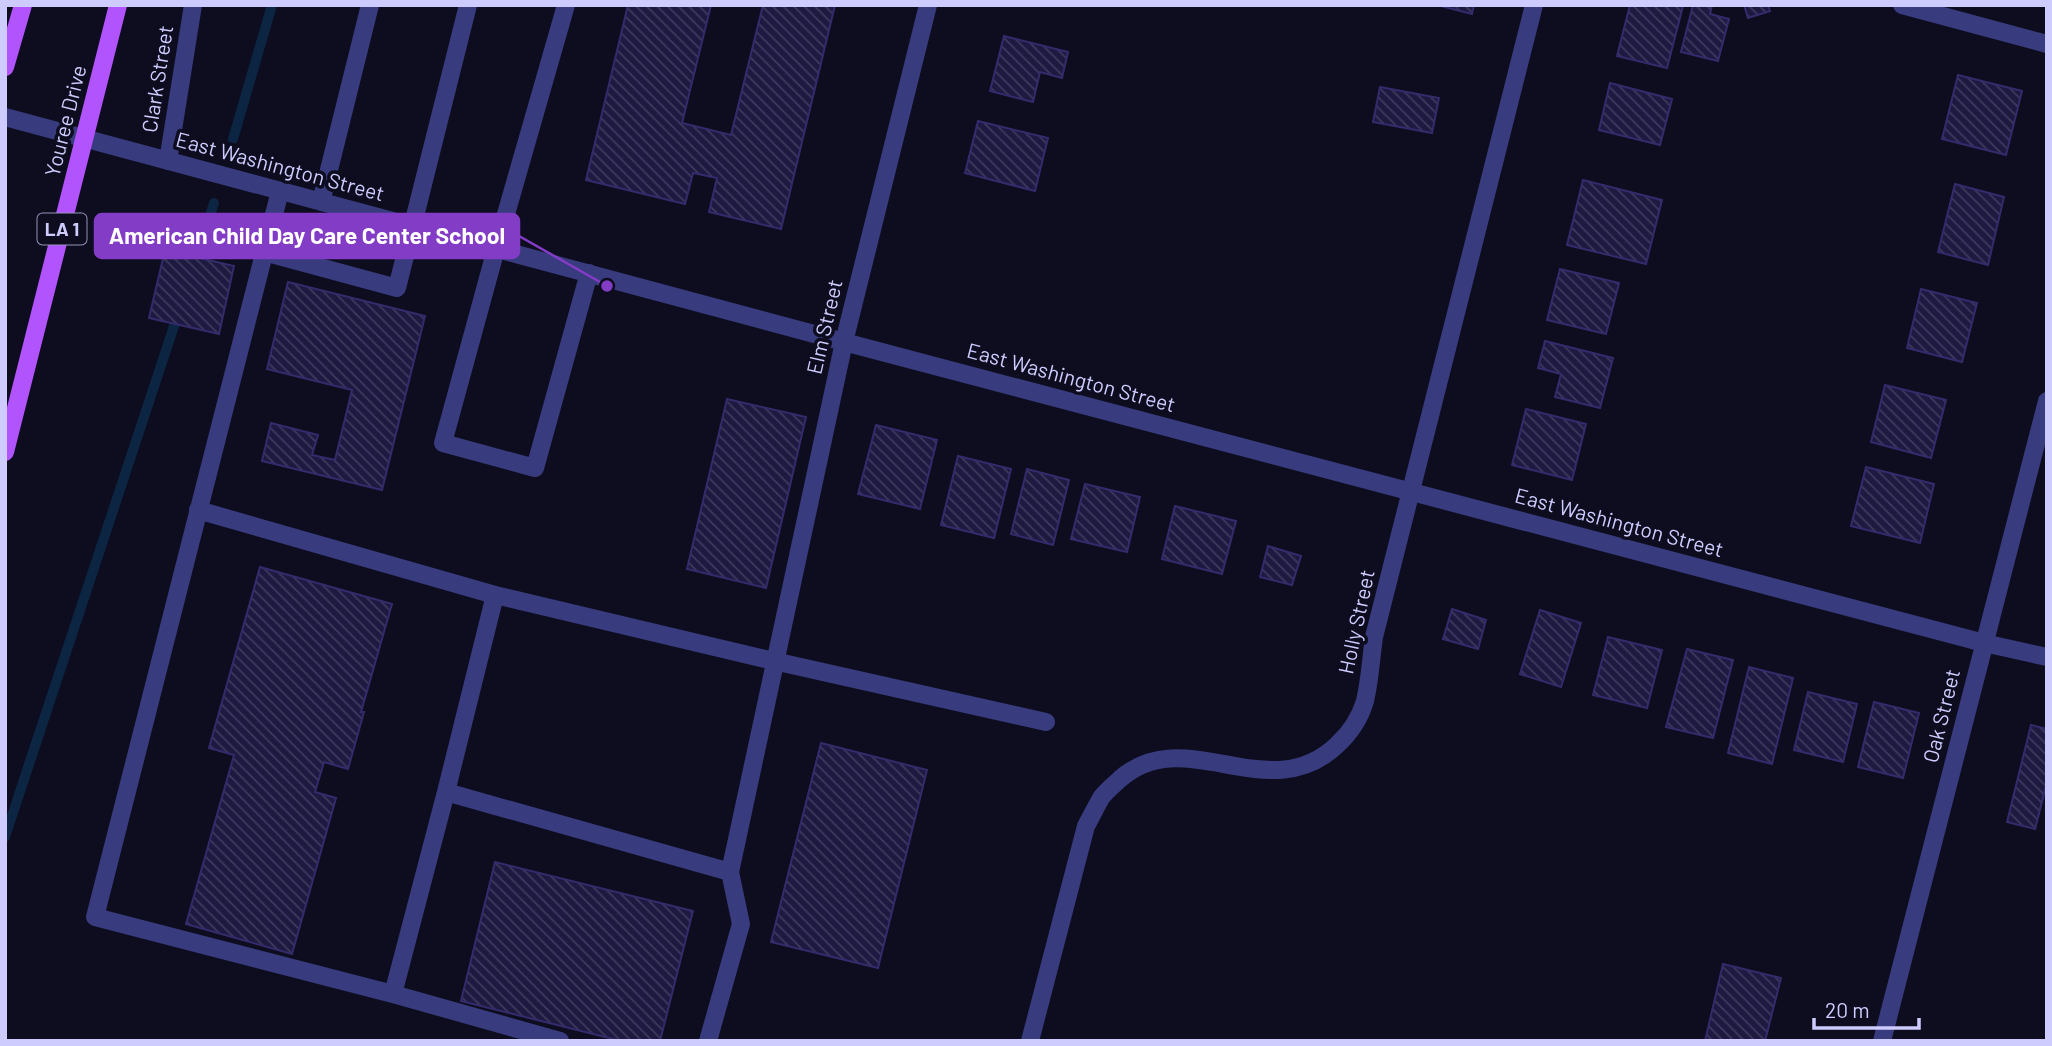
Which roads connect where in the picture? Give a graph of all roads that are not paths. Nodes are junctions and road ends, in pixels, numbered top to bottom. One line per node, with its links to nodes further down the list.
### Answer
1 (23, 5): 11 (main road)
2 (118, 5): 13 (main road, Youree Drive / LA 1)
3 (193, 5): 14 (street, Clark Street)
4 (370, 5): 16 (street)
5 (468, 5): 17 (street)
6 (566, 5): 18 (street)
7 (929, 5): 21 (street, Elm Street)
8 (1534, 5): 24 (street, Holly Street)
9 (1902, 5): 10 (street)
10 (2047, 44)
11 (5, 67)
12 (5, 117): 13 (street, East Washington Street)
13 (85, 140): 14 (street, East Washington Street); 23 (main road, Youree Drive / LA 1)
14 (168, 161): 15 (street, East Washington Street)
15 (279, 191): 16 (street, East Washington Street); 19 (street)
16 (321, 202): 17 (street, East Washington Street)
17 (413, 226): 18 (street, East Washington Street); 19 (street)
18 (496, 249): 20 (street, East Washington Street); 20 (street)
19 (264, 253): 25 (street)
20 (589, 273): 21 (street, East Washington Street)
21 (844, 342): 24 (street, East Washington Street); 29 (street, Elm Street)
22 (2047, 401): 27 (street, Oak Street)
23 (5, 452)
24 (1411, 491): 27 (street, East Washington Street); 36 (street, Holly Street)
25 (198, 510): 26 (street); 33 (street)
26 (495, 595): 29 (street); 31 (street)
27 (1983, 643): 28 (street, East Washington Street); 37 (street, Oak Street)
28 (2047, 657)
29 (774, 661): 30 (street); 32 (street, Elm Street)
30 (1046, 722)
31 (446, 793): 32 (street); 33 (street)
32 (730, 872): 35 (street)
33 (393, 994): 34 (street)
34 (560, 1041)
35 (708, 1041)
36 (1030, 1041)
37 (1882, 1041)

